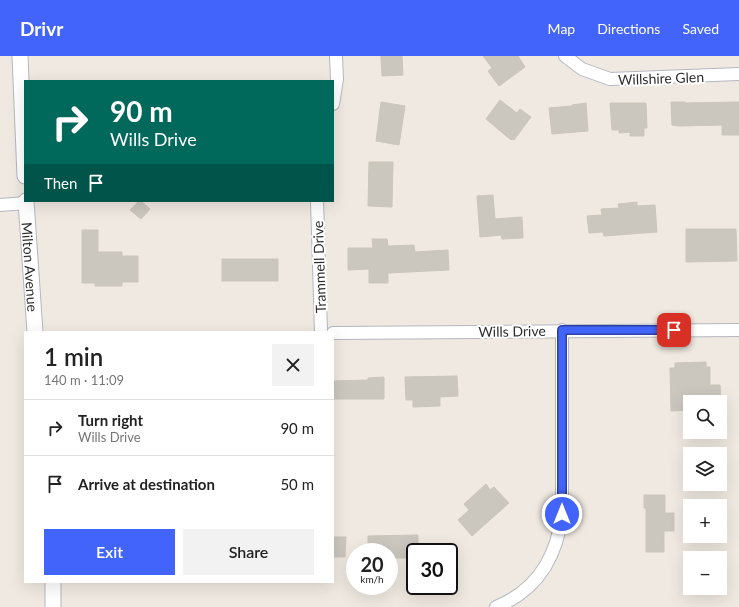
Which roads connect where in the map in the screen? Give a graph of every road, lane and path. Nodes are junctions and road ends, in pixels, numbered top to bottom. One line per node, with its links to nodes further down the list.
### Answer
1 (20, 56): 6 (street)
2 (336, 56): 5 (street)
3 (565, 56): 4 (street, Willshire Glen)
4 (739, 74)
5 (334, 98)
6 (24, 152)
7 (26, 202): 9 (street); 12 (street, Milton Avenue)
8 (317, 202): 13 (street, Trammell Drive)
9 (0, 205)
10 (562, 330): 11 (street, Wills Drive); 14 (street, Wills Drive); 17 (street)
11 (739, 330)
12 (35, 331)
13 (321, 331)
14 (334, 333)
15 (53, 583): 16 (street)
16 (53, 607)
17 (496, 607)

